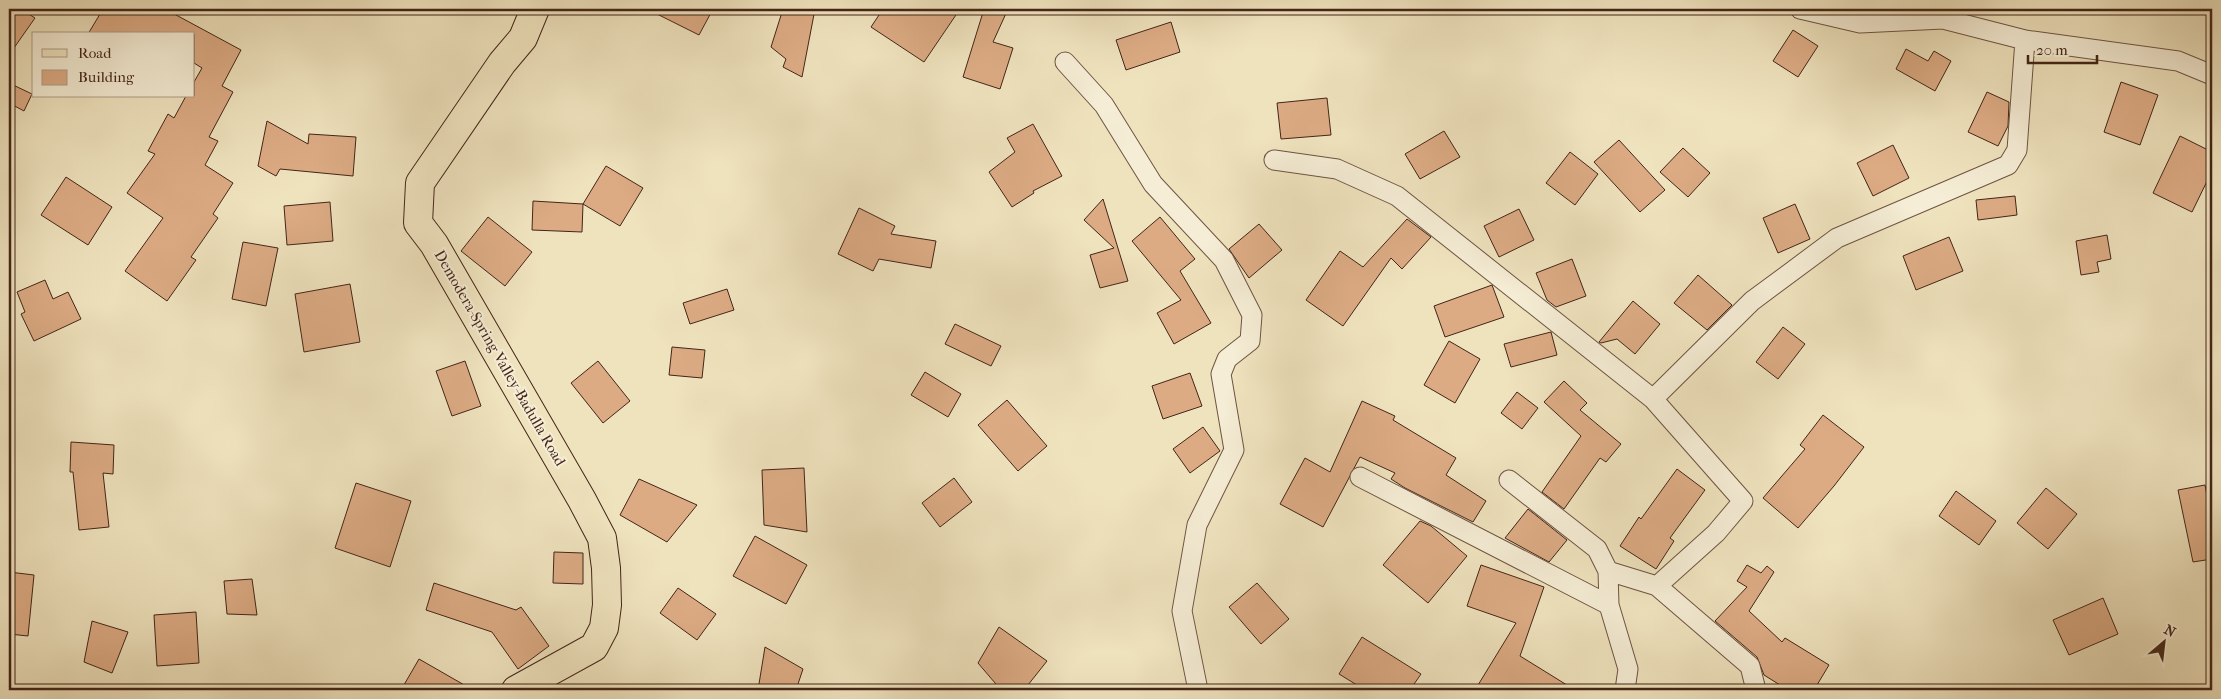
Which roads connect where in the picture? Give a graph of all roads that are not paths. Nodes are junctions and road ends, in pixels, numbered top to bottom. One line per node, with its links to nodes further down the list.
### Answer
1 (534, 9): 13 (main road, Demodera-Spring Valley-Badulla Road)
2 (1800, 9): 3 (street)
3 (2025, 40): 5 (street); 7 (street)
4 (1064, 62): 14 (street)
5 (2212, 75)
6 (1274, 160): 7 (street)
7 (1653, 399): 11 (street)
8 (1360, 477): 12 (street)
9 (1510, 480): 10 (street)
10 (1608, 571): 11 (street); 12 (street)
11 (1657, 586): 16 (street)
12 (1609, 605): 15 (street)
13 (516, 690)
14 (1198, 690)
15 (1625, 690)
16 (1756, 690)

